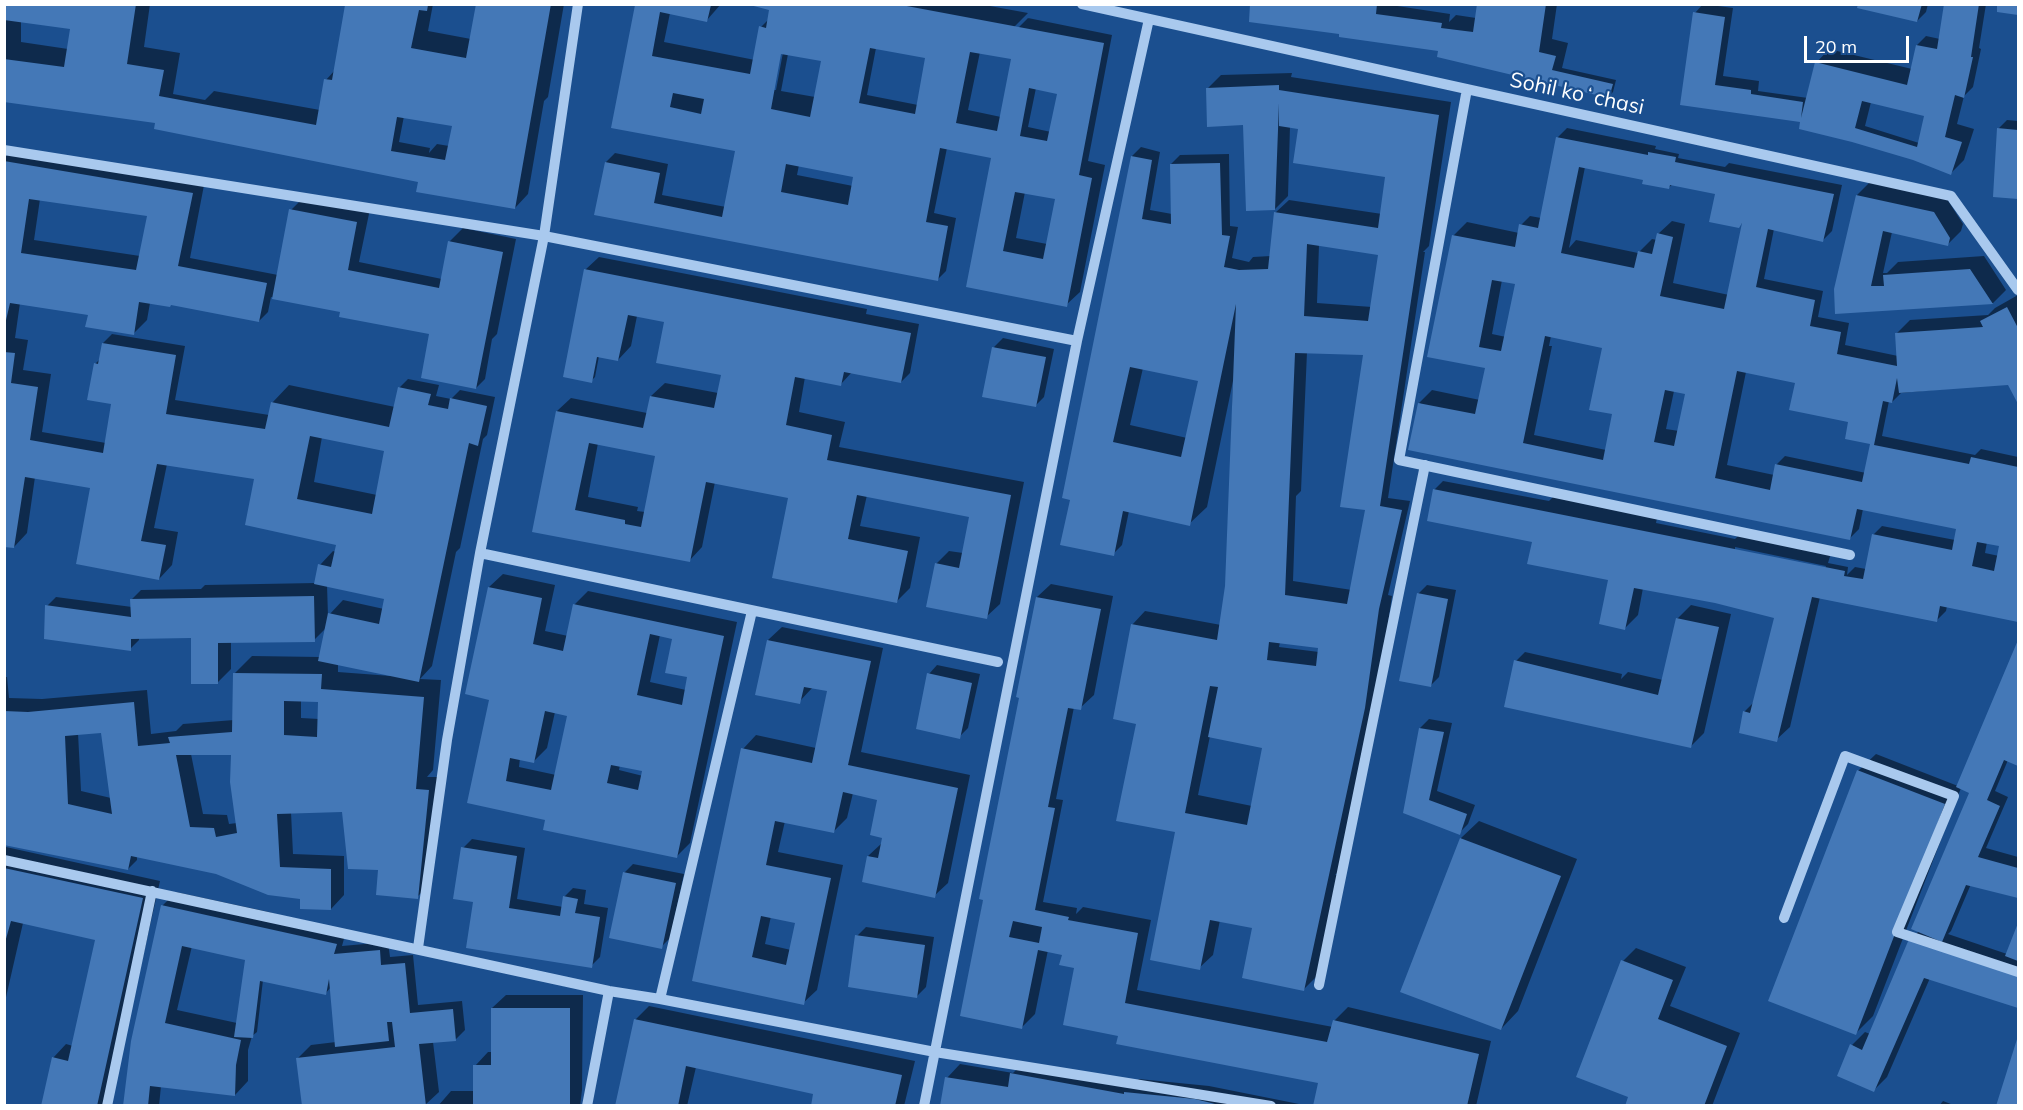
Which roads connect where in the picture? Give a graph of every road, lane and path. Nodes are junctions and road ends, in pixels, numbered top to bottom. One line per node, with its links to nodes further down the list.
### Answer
1 (579, 4): 6 (street)
2 (1082, 4): 3 (street, Sohil koʻchasi)
3 (1149, 20): 4 (street, Sohil koʻchasi); 8 (street)
4 (1467, 89): 7 (street, Sohil koʻchasi); 9 (street)
5 (4, 150): 6 (street)
6 (544, 236): 8 (street); 10 (street)
7 (2019, 290)
8 (1077, 341): 22 (street)
9 (1425, 465): 11 (street); 19 (street)
10 (480, 553): 12 (street); 17 (street)
11 (1850, 555)
12 (752, 611): 13 (street); 21 (street)
13 (998, 662)
14 (4, 860): 15 (street)
15 (152, 891): 17 (street); 23 (street)
16 (1784, 918): 18 (street)
17 (417, 948): 20 (street)
18 (2019, 972)
19 (1319, 985)
20 (609, 991): 21 (street); 24 (street)
21 (660, 999): 22 (street)
22 (935, 1052): 25 (street); 26 (street)
23 (107, 1106)
24 (587, 1106)
25 (924, 1106)
26 (1271, 1106)

